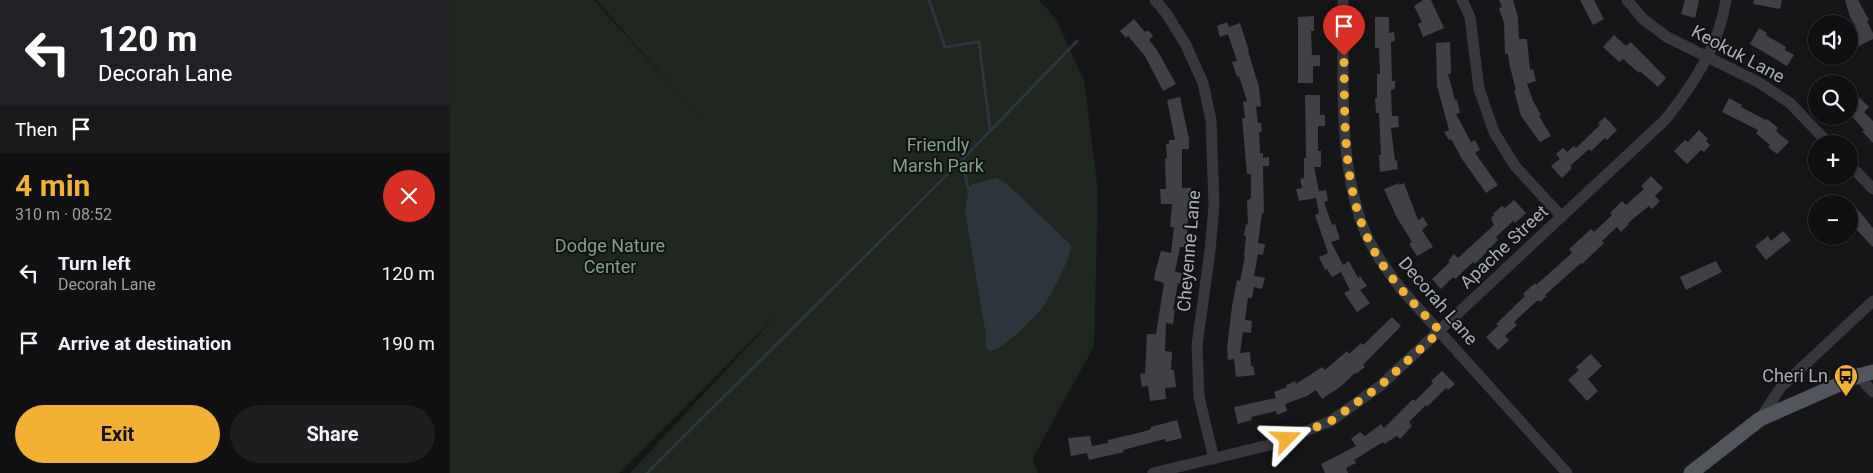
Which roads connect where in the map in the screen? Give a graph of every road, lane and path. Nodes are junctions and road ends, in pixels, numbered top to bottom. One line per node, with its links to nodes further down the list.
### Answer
1 (1155, 0): 17 (street, Cheyenne Lane)
2 (1343, 0): 12 (street, Decorah Lane)
3 (1462, 0): 10 (street)
4 (1627, 0): 6 (street, Keokuk Lane)
5 (1726, 0): 6 (street, Apache Street)
6 (1708, 57): 7 (street, Keokuk Lane); 10 (street, Apache Street)
7 (1821, 135)
8 (1858, 174): 9 (street)
9 (1873, 190)
10 (1562, 217): 12 (street, Apache Street)
11 (1873, 301): 16 (street)
12 (1440, 331): 17 (street, Apache Street); 19 (street, Decorah Lane)
13 (1873, 372): 14 (main road)
14 (1858, 376): 15 (street); 16 (main road)
15 (1873, 392)
16 (1760, 419): 20 (main road)
17 (1214, 459): 18 (street, Apache Street)
18 (1153, 473)
19 (1567, 473)
20 (1691, 473)

